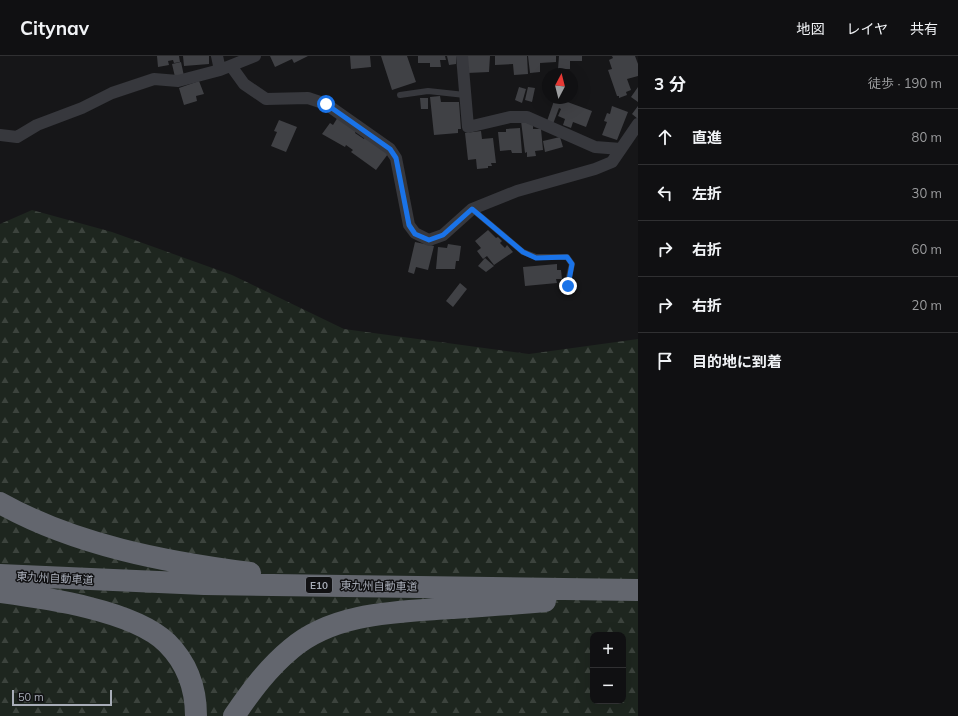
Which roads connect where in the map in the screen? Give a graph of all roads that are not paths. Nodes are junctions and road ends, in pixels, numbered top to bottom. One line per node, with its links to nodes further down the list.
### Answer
1 (217, 56): 4 (street)
2 (255, 56): 4 (street)
3 (462, 56): 6 (street)
4 (225, 68): 8 (street); 10 (street)
5 (400, 95): 6 (lane)
6 (465, 95): 9 (street)
7 (638, 124): 9 (street)
8 (0, 135)
9 (620, 149): 10 (street)
10 (472, 209): 11 (lane)
11 (568, 286)
12 (0, 503): 14 (highway)
13 (0, 575): 14 (highway, 東九州自動車道 / E10)
14 (611, 589): 15 (highway, 東九州自動車道 / E10)
15 (638, 590)
16 (0, 592): 18 (highway)
17 (638, 594): 19 (highway)
18 (196, 716)
19 (234, 716)

